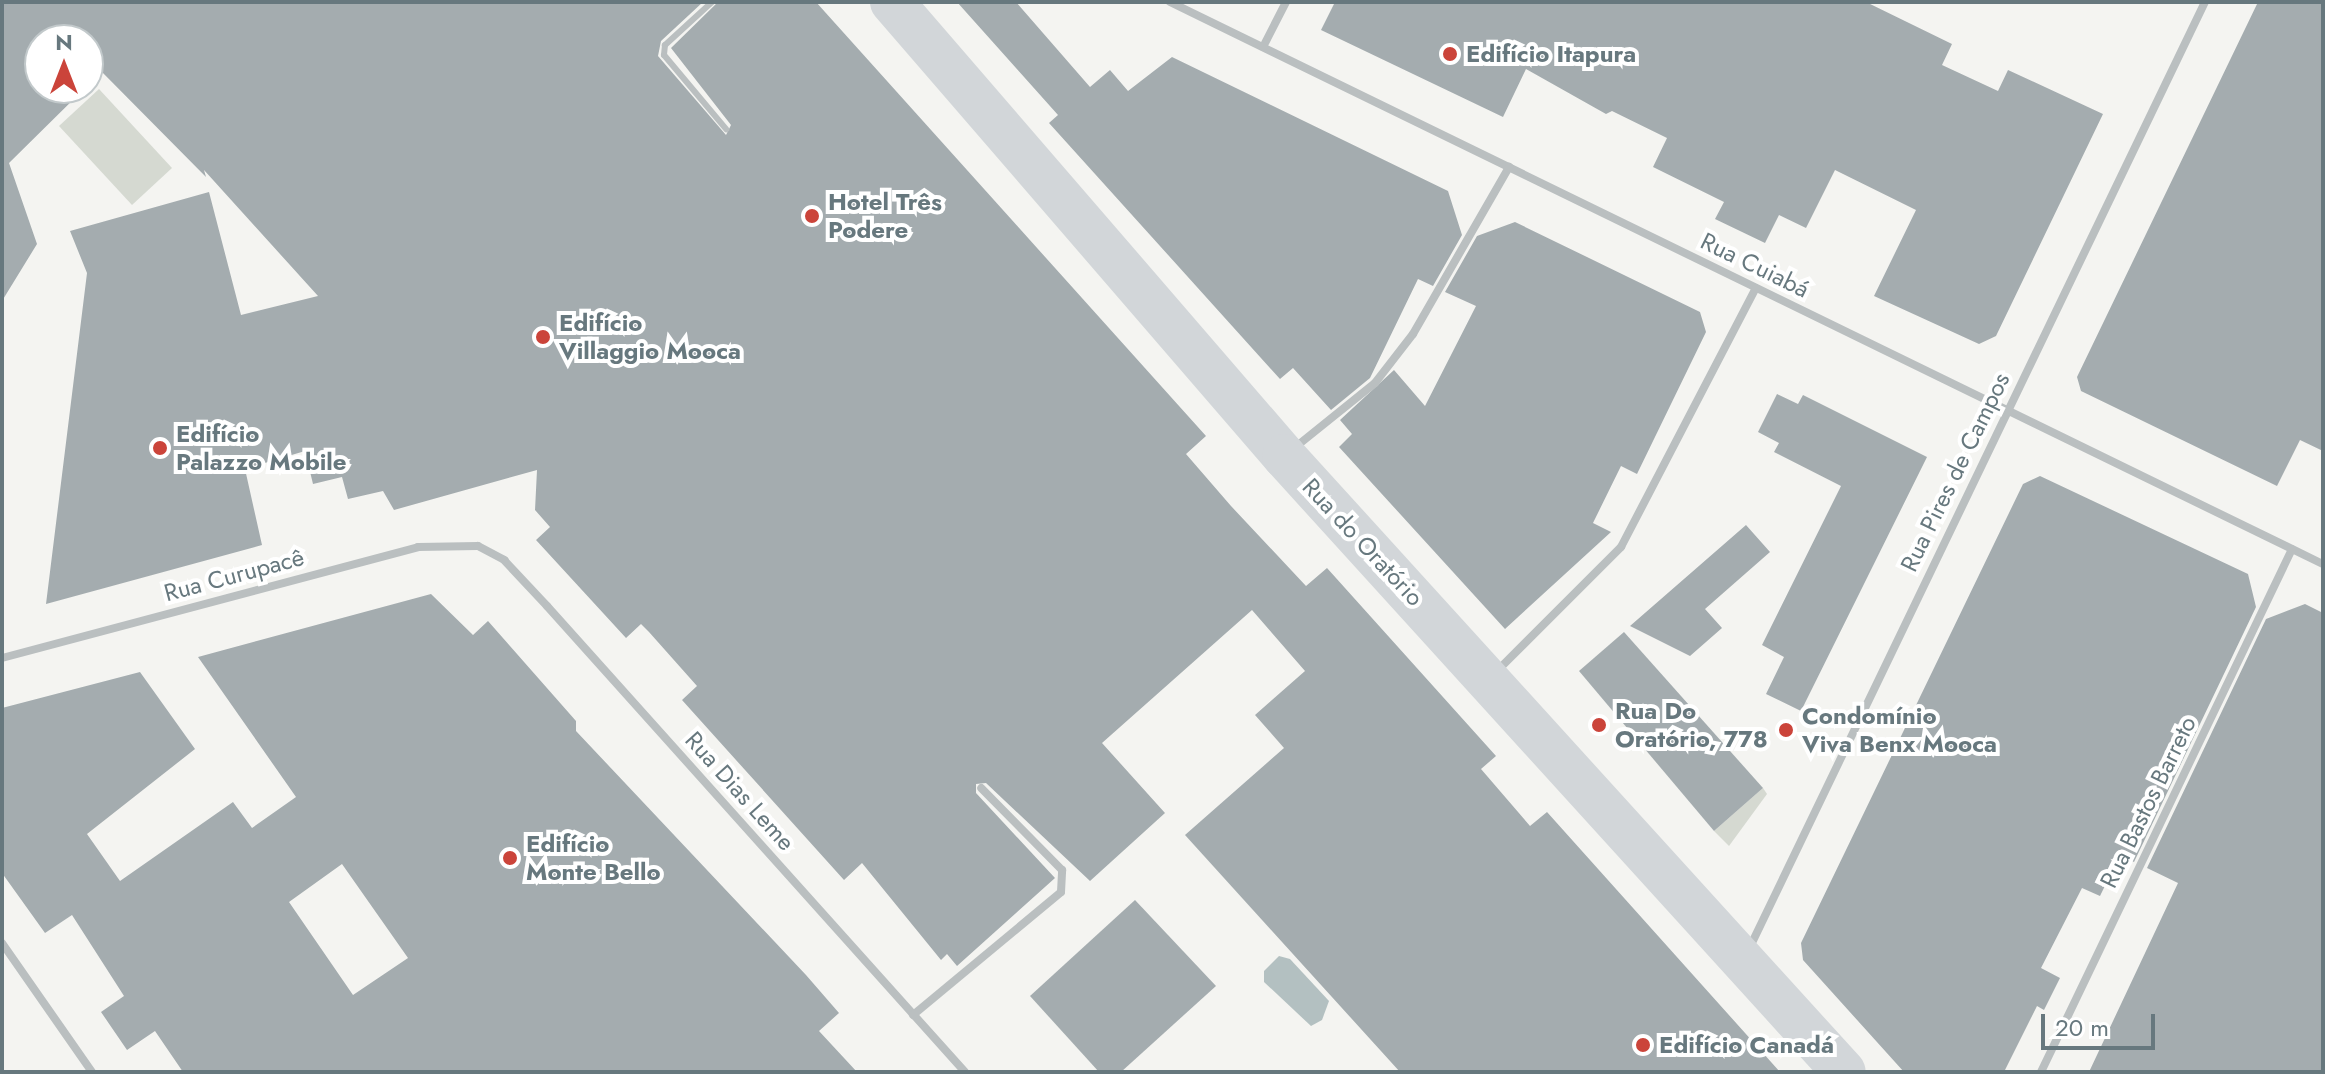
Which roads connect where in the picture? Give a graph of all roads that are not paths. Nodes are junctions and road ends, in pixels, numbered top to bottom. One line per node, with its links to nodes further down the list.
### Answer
1 (712, 2): 7 (lane)
2 (892, 2): 11 (street, Rua do Oratório)
3 (1170, 2): 6 (street, Rua Cuiabá)
4 (1286, 2): 6 (street)
5 (2205, 2): 10 (street, Rua Pires de Campos)
6 (1263, 47): 8 (street, Rua Cuiabá)
7 (726, 129)
8 (1509, 167): 9 (street, Rua Cuiabá); 11 (street)
9 (1756, 288): 10 (street, Rua Cuiabá); 16 (street)
10 (2007, 410): 13 (street, Rua Cuiabá); 19 (street, Rua Pires de Campos)
11 (1284, 456): 16 (street, Rua do Oratório)
12 (478, 546): 15 (street, Rua Curupacê); 20 (street, Rua Dias Leme)
13 (2292, 549): 14 (street, Rua Cuiabá); 24 (street, Rua Bastos Barreto)
14 (2323, 564)
15 (2, 658)
16 (1490, 678): 19 (street, Rua do Oratório)
17 (981, 788): 20 (street)
18 (2, 943): 21 (street)
19 (1744, 961): 23 (street, Rua do Oratório)
20 (913, 1015): 22 (street, Rua Dias Leme)
21 (92, 1072)
22 (965, 1072)
23 (1844, 1072)
24 (2041, 1072)

